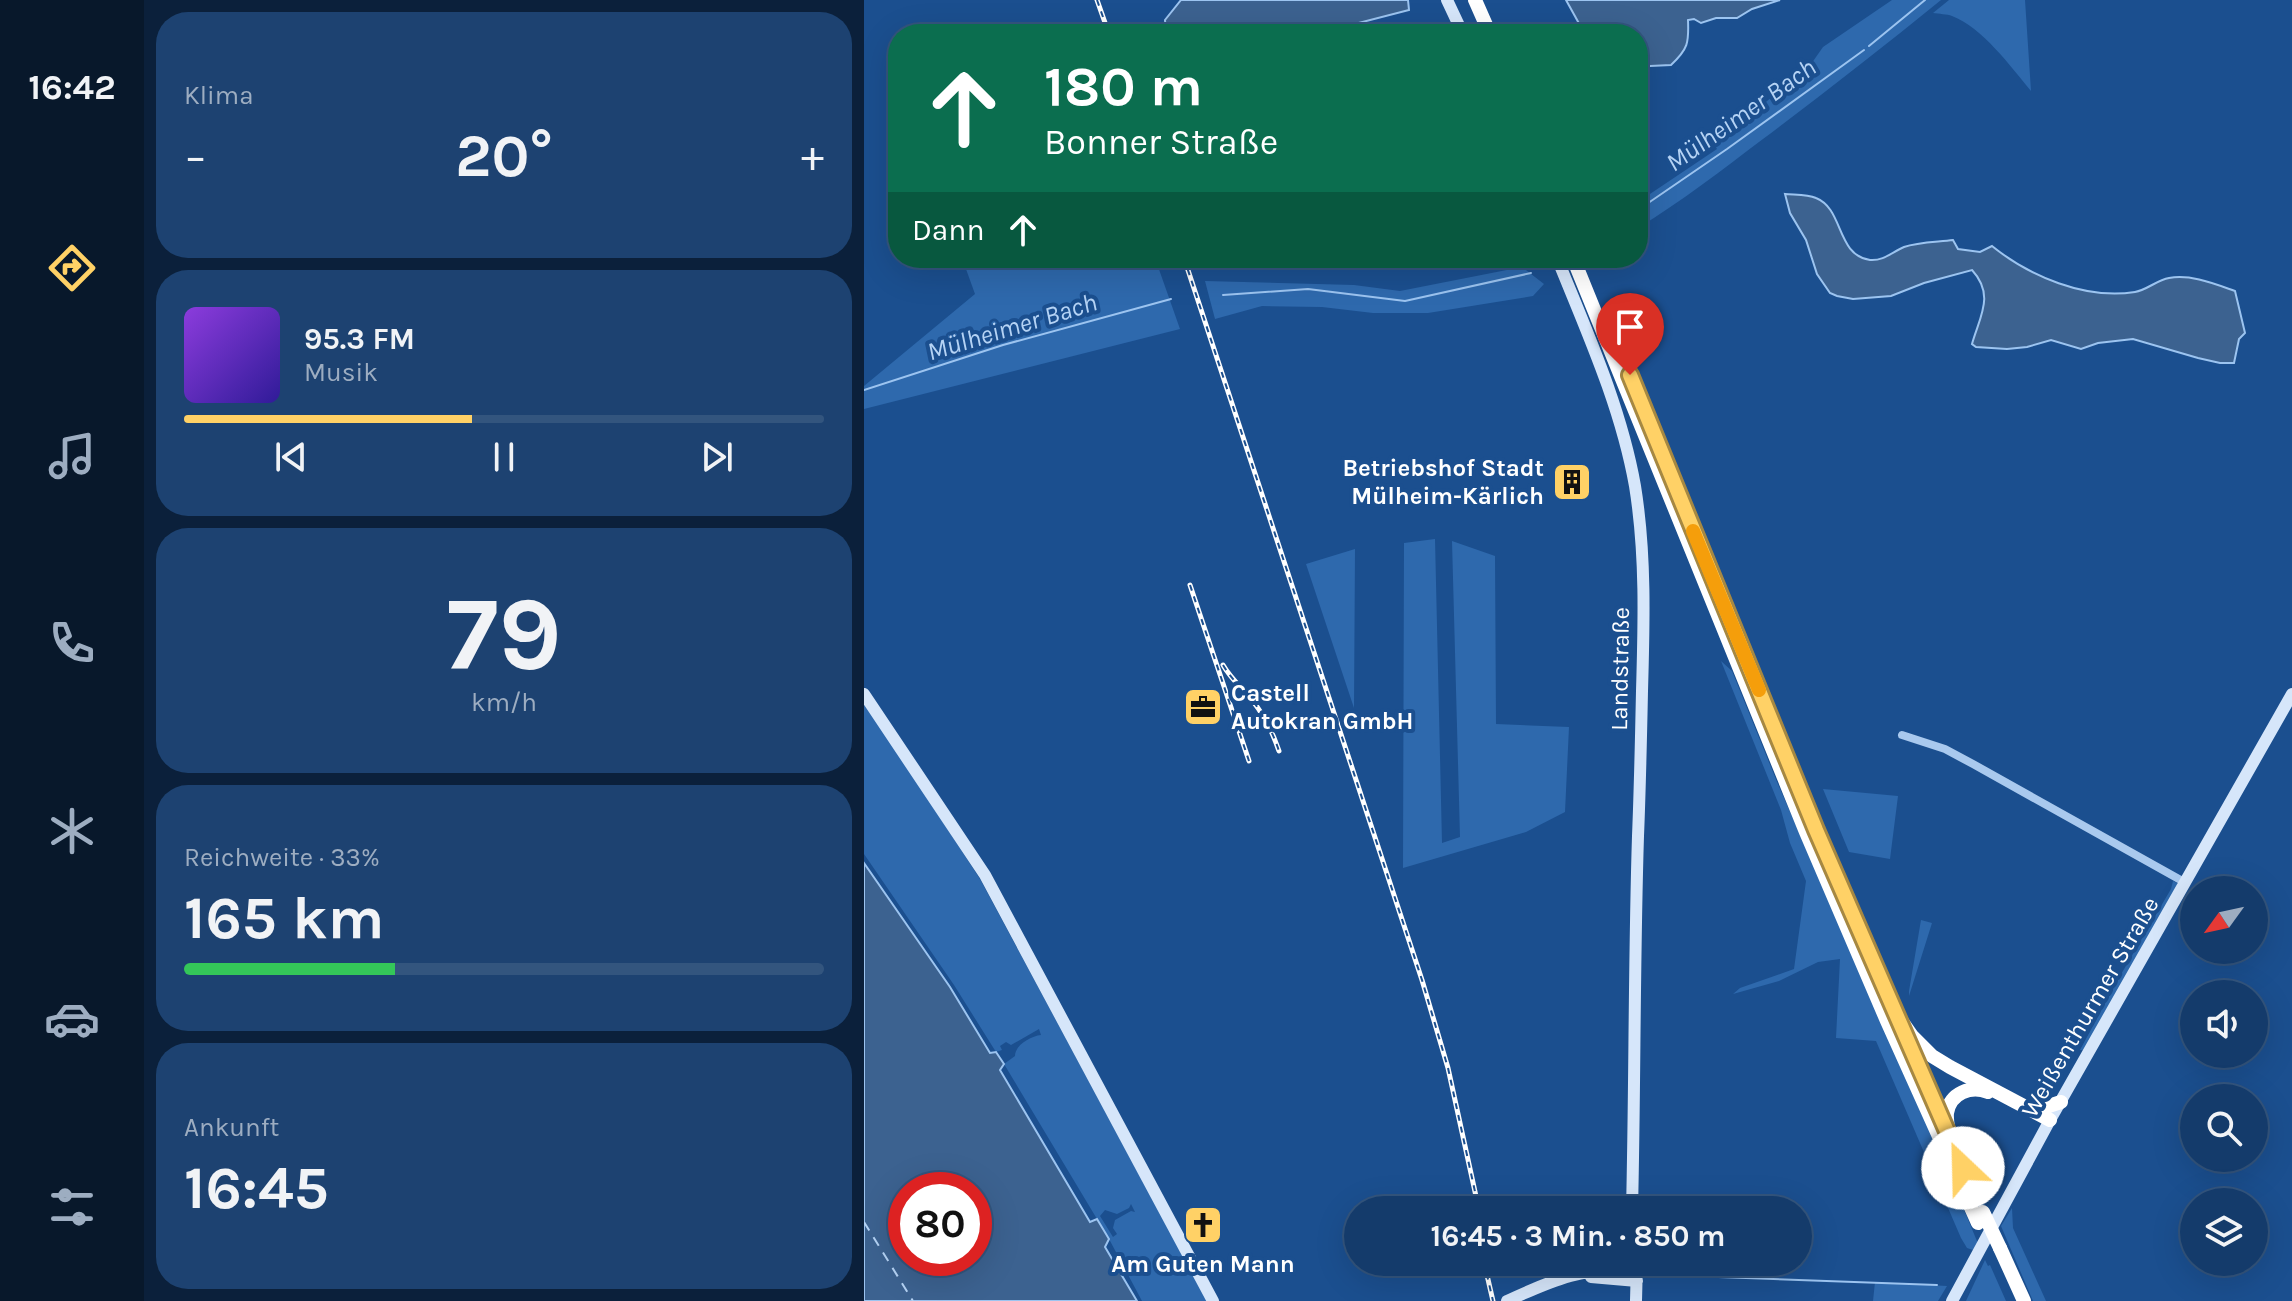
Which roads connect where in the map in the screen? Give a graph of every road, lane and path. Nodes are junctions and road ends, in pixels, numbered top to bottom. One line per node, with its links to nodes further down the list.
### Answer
1 (1447, 0): 4 (street)
2 (1465, 0): 5 (highway)
3 (1475, 0): 6 (highway)
4 (1458, 24)
5 (1476, 24)
6 (1486, 24)
7 (1561, 268): 17 (street, Landstraße)
8 (1577, 268): 24 (highway)
9 (1587, 268): 16 (highway)
10 (864, 694): 29 (street)
11 (2292, 694): 13 (street, Weißenthurmer Straße)
12 (1902, 735): 14 (street)
13 (2190, 876)
14 (2180, 880)
15 (2180, 894): 18 (street, Weißenthurmer Straße)
16 (1891, 1006): 19 (highway); 21 (highway)
17 (1635, 1094): 22 (street); 23 (street)
18 (2061, 1102): 19 (highway); 20 (street, Weißenthurmer Straße)
19 (2033, 1111): 20 (highway)
20 (2048, 1124): 21 (highway); 33 (street, Weißenthurmer Straße)
21 (1953, 1146): 24 (highway)
22 (1632, 1196)
23 (1638, 1196)
24 (1980, 1218): 25 (highway, bridge)
25 (1997, 1252): 34 (highway); 35 (highway)
26 (1572, 1276): 30 (street)
27 (1632, 1276): 31 (street)
28 (1633, 1276): 32 (street)
29 (1213, 1301)
30 (1507, 1301)
31 (1628, 1301)
32 (1636, 1301)
33 (1952, 1301)
34 (2014, 1301)
35 (2024, 1301)

